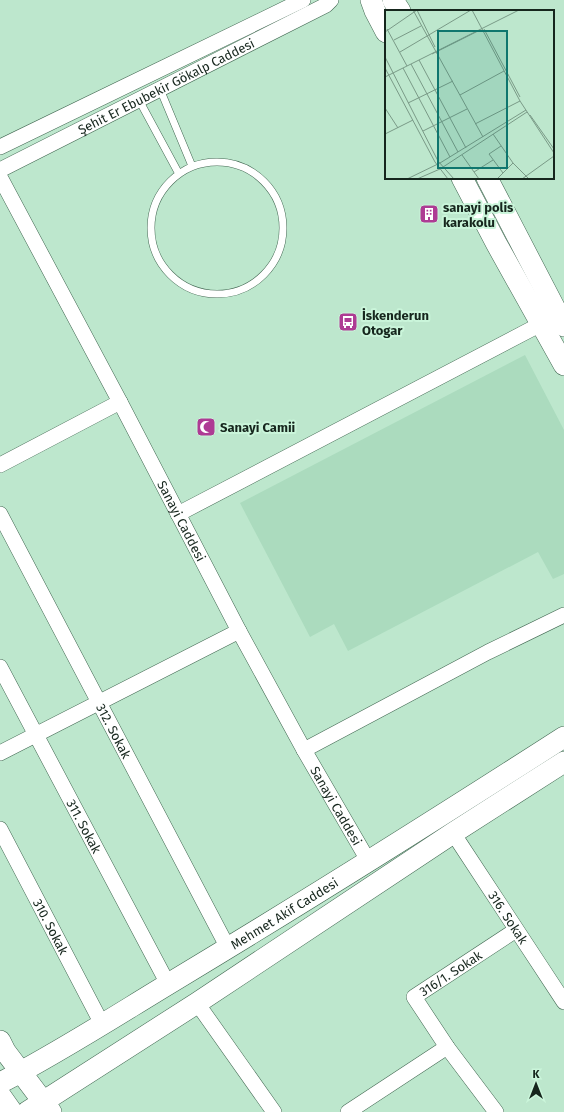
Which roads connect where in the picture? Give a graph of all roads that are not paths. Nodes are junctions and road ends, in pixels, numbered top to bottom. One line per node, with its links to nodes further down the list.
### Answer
1 (303, 0): 9 (street, Şehit Er Ebubekir Gökalp Caddesi)
2 (331, 0): 7 (street, Şehit Er Ebubekir Gökalp Caddesi)
3 (372, 0): 6 (street)
4 (393, 0): 5 (street)
5 (399, 10)
6 (385, 30)
7 (160, 90): 8 (street, Şehit Er Ebubekir Gökalp Caddesi); 10 (lane)
8 (138, 100): 11 (street, Şehit Er Ebubekir Gökalp Caddesi); 12 (lane)
9 (0, 147)
10 (192, 166): 12 (lane); 12 (lane)
11 (0, 170)
12 (179, 174)
13 (0, 177): 19 (street, Sanayi Caddesi)
14 (463, 179): 16 (street)
15 (488, 179): 17 (street)
16 (541, 324): 18 (street); 22 (street)
17 (564, 326)
18 (564, 365)
19 (120, 402): 20 (street); 22 (street, Sanayi Caddesi)
20 (0, 465)
21 (0, 514): 26 (street, 312. Sokak)
22 (178, 514): 24 (street, Sanayi Caddesi)
23 (564, 615): 29 (street)
24 (239, 631): 26 (street); 29 (street, Sanayi Caddesi)
25 (0, 667): 27 (street, 311. Sokak)
26 (99, 702): 27 (street); 36 (street, 312. Sokak)
27 (36, 735): 30 (street); 37 (street, 311. Sokak)
28 (564, 737): 34 (street, Mehmet Akif Caddesi)
29 (304, 750): 34 (street, Sanayi Caddesi)
30 (0, 753)
31 (564, 762): 33 (street)
32 (0, 829): 40 (street, 310. Sokak)
33 (453, 833): 35 (street, 316. Sokak); 39 (street)
34 (369, 862): 36 (street, Mehmet Akif Caddesi)
35 (516, 930): 38 (street, 316. Sokak); 42 (street, 316/1. Sokak)
36 (228, 948): 37 (street, Mehmet Akif Caddesi)
37 (168, 984): 40 (street, Mehmet Akif Caddesi)
38 (564, 1002)
39 (197, 1003): 46 (street); 48 (street)
40 (102, 1024): 43 (street, Mehmet Akif Caddesi)
41 (0, 1041): 43 (street)
42 (447, 1047): 49 (street); 50 (street, 316/1. Sokak)
43 (21, 1072): 44 (street, Mehmet Akif Caddesi); 46 (street)
44 (0, 1083)
45 (0, 1095): 47 (street)
46 (41, 1108)
47 (12, 1112)
48 (274, 1112)
49 (348, 1112)
50 (496, 1112)

